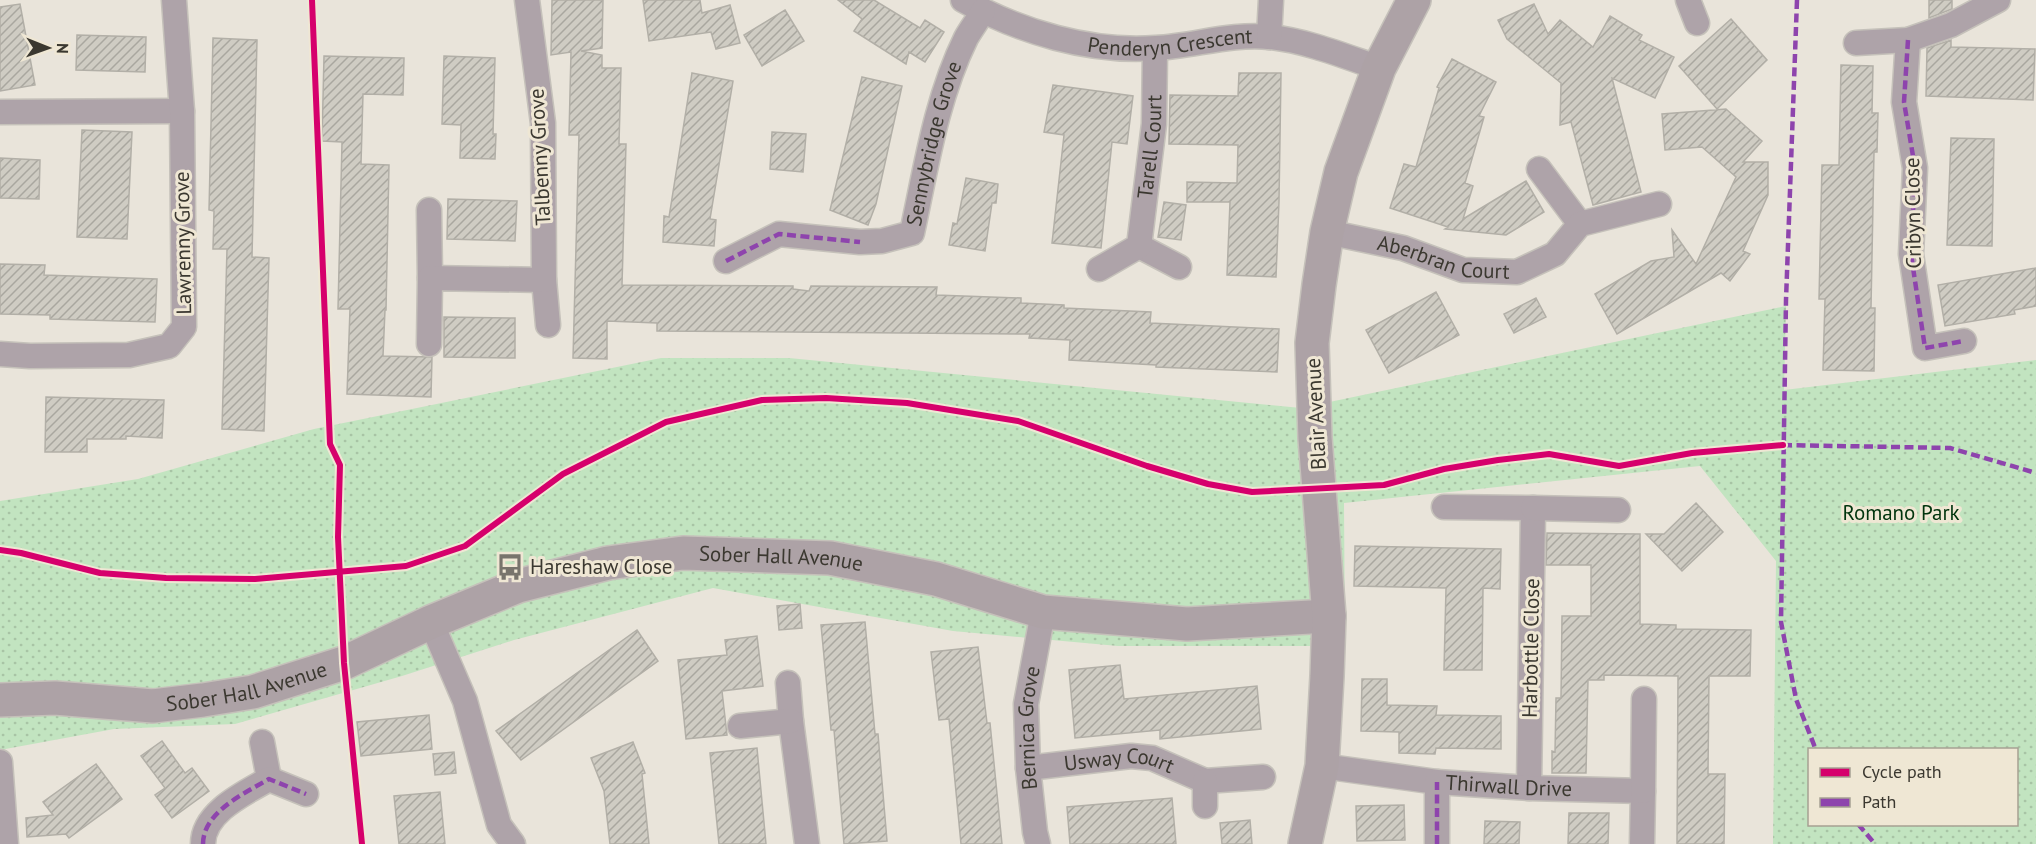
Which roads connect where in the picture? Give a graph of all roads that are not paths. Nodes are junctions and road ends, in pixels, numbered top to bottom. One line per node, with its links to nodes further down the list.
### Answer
1 (174, 0): 14 (street, Lawrenny Grove)
2 (527, 0): 26 (street, Talbenny Grove)
3 (1270, 0): 9 (street)
4 (1414, 0): 13 (street, Blair Avenue)
5 (1688, 0): 8 (street)
6 (1998, 0): 10 (street)
7 (973, 5): 12 (street, Penderyn Crescent); 22 (street, Sennybridge Grove)
8 (1697, 23)
9 (1269, 37): 12 (street, Penderyn Crescent); 13 (street, Penderyn Crescent)
10 (1908, 40): 11 (street); 28 (street, Cribyn Close)
11 (1856, 43)
12 (1155, 49): 21 (street, Tarell Court)
13 (1379, 68): 20 (street, Blair Avenue)
14 (182, 111): 15 (street); 30 (street, Lawrenny Grove)
15 (0, 112)
16 (1539, 169): 19 (street)
17 (1659, 204): 19 (street)
18 (429, 210): 25 (street)
19 (1580, 224): 20 (street, Aberbran Court)
20 (1327, 232): 35 (street, Blair Avenue)
21 (1139, 246): 23 (street); 24 (street)
22 (726, 261)
23 (1179, 267)
24 (1100, 269)
25 (430, 278): 26 (street); 29 (street)
26 (544, 279): 27 (street, Talbenny Grove)
27 (548, 326)
28 (1964, 341)
29 (429, 344)
30 (0, 354)
31 (1444, 507): 32 (street)
32 (1533, 508): 33 (street); 50 (street, Harbottle Close)
33 (1618, 510)
34 (1043, 612): 35 (street, Sober Hall Avenue); 36 (street, Sober Hall Avenue); 45 (street, Bernica Grove)
35 (1329, 616): 44 (street, Blair Avenue)
36 (431, 622): 39 (street, Sober Hall Avenue); 56 (street)
37 (788, 682): 40 (street)
38 (1644, 699): 51 (street)
39 (0, 700)
40 (791, 722): 41 (street); 57 (street)
41 (740, 726)
42 (262, 742): 47 (street)
43 (0, 762): 54 (street)
44 (1322, 766): 49 (street, Thirwall Drive); 59 (street, Blair Avenue)
45 (1028, 768): 48 (street, Usway Court); 58 (street, Bernica Grove)
46 (1263, 777): 48 (street, Usway Court)
47 (269, 779): 52 (street); 55 (street)
48 (1205, 781): 53 (street, Usway Court)
49 (1437, 782): 50 (street, Thirwall Drive); 60 (street)
50 (1528, 788): 51 (street, Thirwall Drive)
51 (1643, 791): 61 (street)
52 (306, 794)
53 (1205, 806)
54 (6, 844)
55 (203, 844)
56 (513, 844)
57 (807, 844)
58 (1038, 844)
59 (1305, 844)
60 (1437, 844)
61 (1642, 844)

